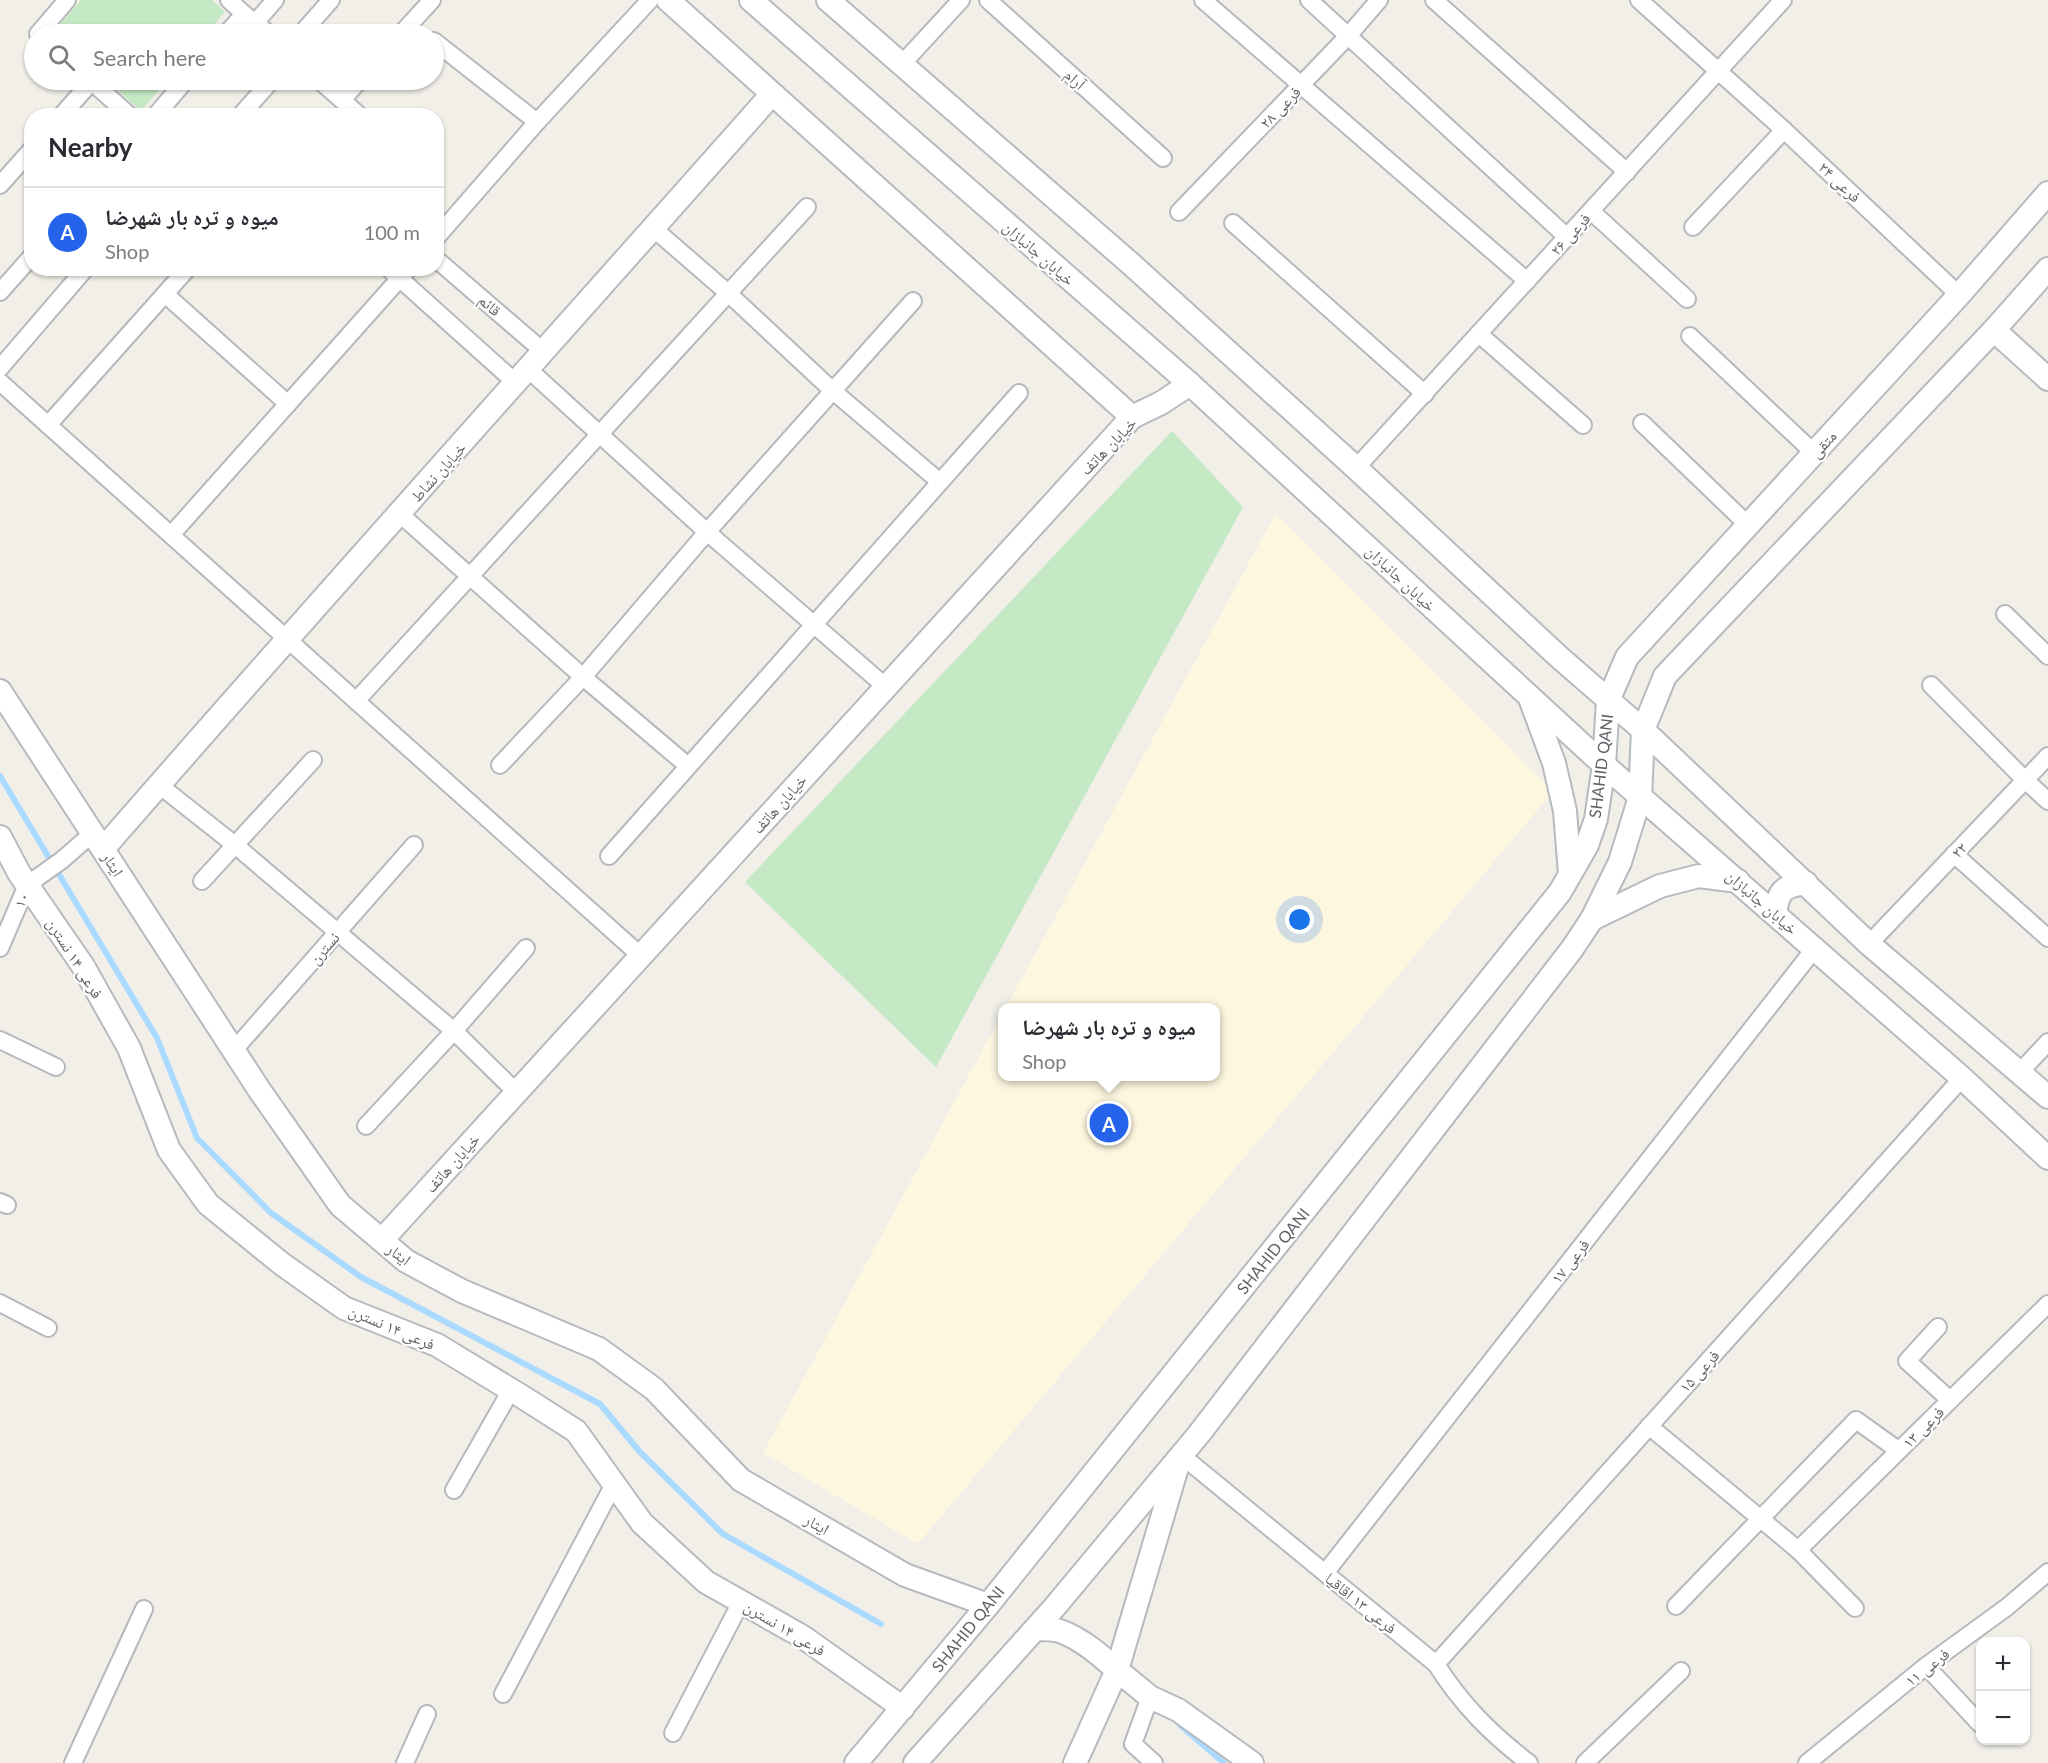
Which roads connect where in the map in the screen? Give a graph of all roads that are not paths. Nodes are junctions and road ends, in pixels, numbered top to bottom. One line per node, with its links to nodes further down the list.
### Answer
1 (67, 0): 19 (street)
2 (229, 0): 18 (street)
3 (275, 0): 18 (street)
4 (332, 0): 22 (street)
5 (432, 0): 23 (street)
6 (650, 0): 42 (street)
7 (668, 0): 35 (street)
8 (751, 0): 79 (street, خیابان جانبازان)
9 (828, 0): 26 (street)
10 (960, 0): 26 (street)
11 (987, 0): 45 (street, آرام)
12 (1203, 0): 28 (street)
13 (1309, 0): 24 (street)
14 (1379, 0): 24 (street, فرعی ۲۸)
15 (1434, 0): 46 (street)
16 (1639, 0): 27 (street, فرعی ۲۴)
17 (1784, 0): 27 (street, فرعی ۲۶)
18 (250, 18): 20 (street); 21 (street)
19 (47, 24)
20 (241, 24)
21 (257, 24)
22 (310, 24)
23 (410, 24)
24 (1348, 36): 28 (street, فرعی ۲۸); 56 (street)
25 (444, 49): 42 (street)
26 (902, 64): 90 (street)
27 (1719, 71): 43 (street, فرعی ۲۴); 46 (street, فرعی ۲۶)
28 (1301, 86): 51 (street, فرعی ۲۸); 64 (street)
29 (83, 90): 37 (street)
30 (102, 90): 38 (street)
31 (177, 90): 39 (street)
32 (263, 90): 40 (street)
33 (330, 90): 36 (street)
34 (351, 90): 36 (street)
35 (772, 94): 54 (street, خیابان نشاط); 84 (street)
36 (342, 100): 41 (street)
37 (68, 108)
38 (121, 108)
39 (162, 108)
40 (247, 108)
41 (351, 108)
42 (537, 122): 55 (street)
43 (1784, 130): 53 (street); 68 (street, فرعی ۲۴)
44 (24, 158): 47 (street)
45 (1162, 158)
46 (1627, 172): 50 (street, فرعی ۲۶)
47 (0, 185)
48 (2048, 193): 68 (street, متقی)
49 (807, 207): 66 (street)
50 (1591, 211): 56 (street, فرعی ۲۶); 69 (street)
51 (1179, 212)
52 (1233, 222): 82 (street)
53 (1693, 227)
54 (653, 228): 66 (street); 74 (street, خیابان نشاط)
55 (444, 229)
56 (1567, 237): 64 (street, فرعی ۲۶)
57 (24, 265): 65 (street)
58 (444, 266): 74 (street, قائم)
59 (2048, 269): 71 (street)
60 (79, 276): 75 (street)
61 (181, 276): 67 (street)
62 (396, 276): 83 (street)
63 (404, 276): 76 (street)
64 (1527, 281): 72 (street, فرعی ۲۶)
65 (0, 292)
66 (728, 293): 80 (street); 88 (street)
67 (165, 294): 83 (street); 86 (street)
68 (1959, 295): 89 (street, متقی)
69 (1687, 299)
70 (913, 301): 80 (street)
71 (1994, 330): 77 (street); 108 (street)
72 (1479, 334): 82 (street, فرعی ۲۶); 87 (street)
73 (1690, 336): 89 (street)
74 (544, 352): 76 (street, خیابان نشاط)
75 (0, 368)
76 (522, 376): 88 (street); 92 (street, خیابان نشاط)
77 (2048, 379)
78 (0, 382): 86 (street)
79 (1190, 384): 84 (street, خیابان هاتف); 105 (street, خیابان جانبازان)
80 (833, 391): 91 (street); 94 (street)
81 (1019, 393): 91 (street)
82 (1425, 394): 90 (street, فرعی ۲۶)
83 (288, 404): 95 (street)
84 (1132, 417): 103 (street, خیابان هاتف)
85 (1642, 423): 93 (street)
86 (48, 425): 95 (street)
87 (1583, 425)
88 (600, 434): 94 (street); 96 (street)
89 (1814, 453): 93 (street, متقی)
90 (1356, 468): 107 (street)
91 (940, 482): 98 (street)
92 (400, 514): 96 (street); 99 (street, خیابان نشاط)
93 (1748, 525): 107 (street, متقی)
94 (707, 532): 98 (street); 101 (street)
95 (171, 535): 99 (street)
96 (470, 576): 101 (street); 106 (street)
97 (2005, 614): 100 (street)
98 (814, 623): 103 (street); 113 (street)
99 (286, 638): 106 (street); 115 (street, خیابان نشاط)
100 (2048, 656)
101 (583, 677): 111 (street); 113 (street)
102 (1931, 685): 114 (street)
103 (886, 687): 137 (street, خیابان هاتف)
104 (0, 691): 119 (street, ایثار)
105 (1530, 697): 112 (street, خیابان جانبازان); 124 (street)
106 (356, 701): 137 (street)
107 (1608, 701): 108 (street); 112 (street, SHAHID QANI)
108 (1643, 730): 116 (street); 128 (street)
109 (2048, 756): 114 (street, ۲۲)
110 (313, 759): 120 (street)
111 (500, 765)
112 (1604, 765): 116 (street, خیابان جانبازان); 124 (street, SHAHID QANI)
113 (688, 766): 123 (street)
114 (2025, 780): 117 (street); 122 (street, ۲۲)
115 (159, 785): 119 (street, خیابان نشاط); 120 (street)
116 (1640, 797): 127 (street, خیابان جانبازان); 130 (street)
117 (2048, 801)
118 (0, 837): 125 (street, فرعی ۱۴ نسترن)
119 (98, 841): 125 (street); 141 (street, ایثار)
120 (235, 845): 126 (street); 131 (street)
121 (414, 845): 131 (street, نسترن)
122 (1954, 854): 132 (street); 133 (street, ۲۲)
123 (609, 856)
124 (1570, 874): 166 (street, SHAHID QANI)
125 (33, 881): 134 (street, ۱۰); 154 (street, فرعی ۱۴ نسترن)
126 (202, 881)
127 (1738, 881): 129 (street, خیابان جانبازان); 130 (street)
128 (1806, 883): 129 (street); 133 (street)
129 (1775, 914): 136 (street, خیابان جانبازان)
130 (1592, 919): 158 (street)
131 (337, 933): 138 (street); 141 (street, نسترن)
132 (2048, 938)
133 (1869, 944): 143 (street)
134 (0, 948)
135 (526, 948): 138 (street)
136 (1815, 948): 144 (street, خیابان جانبازان); 164 (street, فرعی ۱۷)
137 (641, 956): 145 (street, خیابان هاتف)
138 (454, 1031): 145 (street); 147 (street)
139 (0, 1040): 142 (street)
140 (2048, 1042): 143 (street)
141 (234, 1050): 149 (street, ایثار)
142 (56, 1067)
143 (2019, 1072): 146 (street)
144 (1962, 1078): 148 (street, خیابان جانبازان); 156 (street, فرعی ۱۵)
145 (516, 1092): 149 (street, خیابان هاتف)
146 (2048, 1097)
147 (366, 1126)
148 (2048, 1158)
149 (382, 1240): 166 (street, ایثار)
150 (0, 1303): 153 (street)
151 (2048, 1304): 155 (street, فرعی ۱۳)
152 (1938, 1327): 155 (street)
153 (48, 1328)
154 (511, 1390): 159 (street, فرعی ۱۴ نسترن); 160 (street)
155 (1950, 1400): 157 (street, فرعی ۱۳)
156 (1649, 1426): 161 (street); 171 (street, فرعی ۱۵)
157 (1899, 1450): 161 (street); 162 (street, فرعی ۱۳)
158 (1181, 1455): 164 (street, فرعی ۱۳ اقاقیا); 170 (street); 173 (street)
159 (614, 1484): 165 (street, فرعی ۱۴ نسترن); 175 (street)
160 (454, 1490)
161 (1762, 1520): 162 (street); 167 (street)
162 (1798, 1550): 168 (street)
163 (2048, 1572): 172 (street, فرعی ۱۱)
164 (1325, 1573): 171 (street, فرعی ۱۳ اقاقیا)
165 (741, 1602): 177 (street, فرعی ۱۴ نسترن); 180 (street)
166 (988, 1605): 177 (street, SHAHID QANI)
167 (1676, 1606)
168 (1855, 1608)
169 (144, 1609): 181 (street)
170 (1036, 1629): 173 (street); 184 (street)
171 (1436, 1664): 188 (street, فرعی ۱۳ اقاقیا)
172 (1926, 1666): 179 (street); 190 (street, فرعی ۱۱)
173 (1117, 1670): 176 (street); 185 (street)
174 (1681, 1671): 189 (street)
175 (503, 1694)
176 (1150, 1697): 186 (street); 187 (street)
177 (903, 1708): 183 (street, SHAHID QANI)
178 (427, 1714): 182 (street)
179 (1976, 1720)
180 (673, 1733)
181 (73, 1763)
182 (405, 1763)
183 (856, 1763)
184 (915, 1763)
185 (1075, 1763)
186 (1154, 1763)
187 (1252, 1763)
188 (1529, 1763)
189 (1585, 1763)
190 (1807, 1763)

